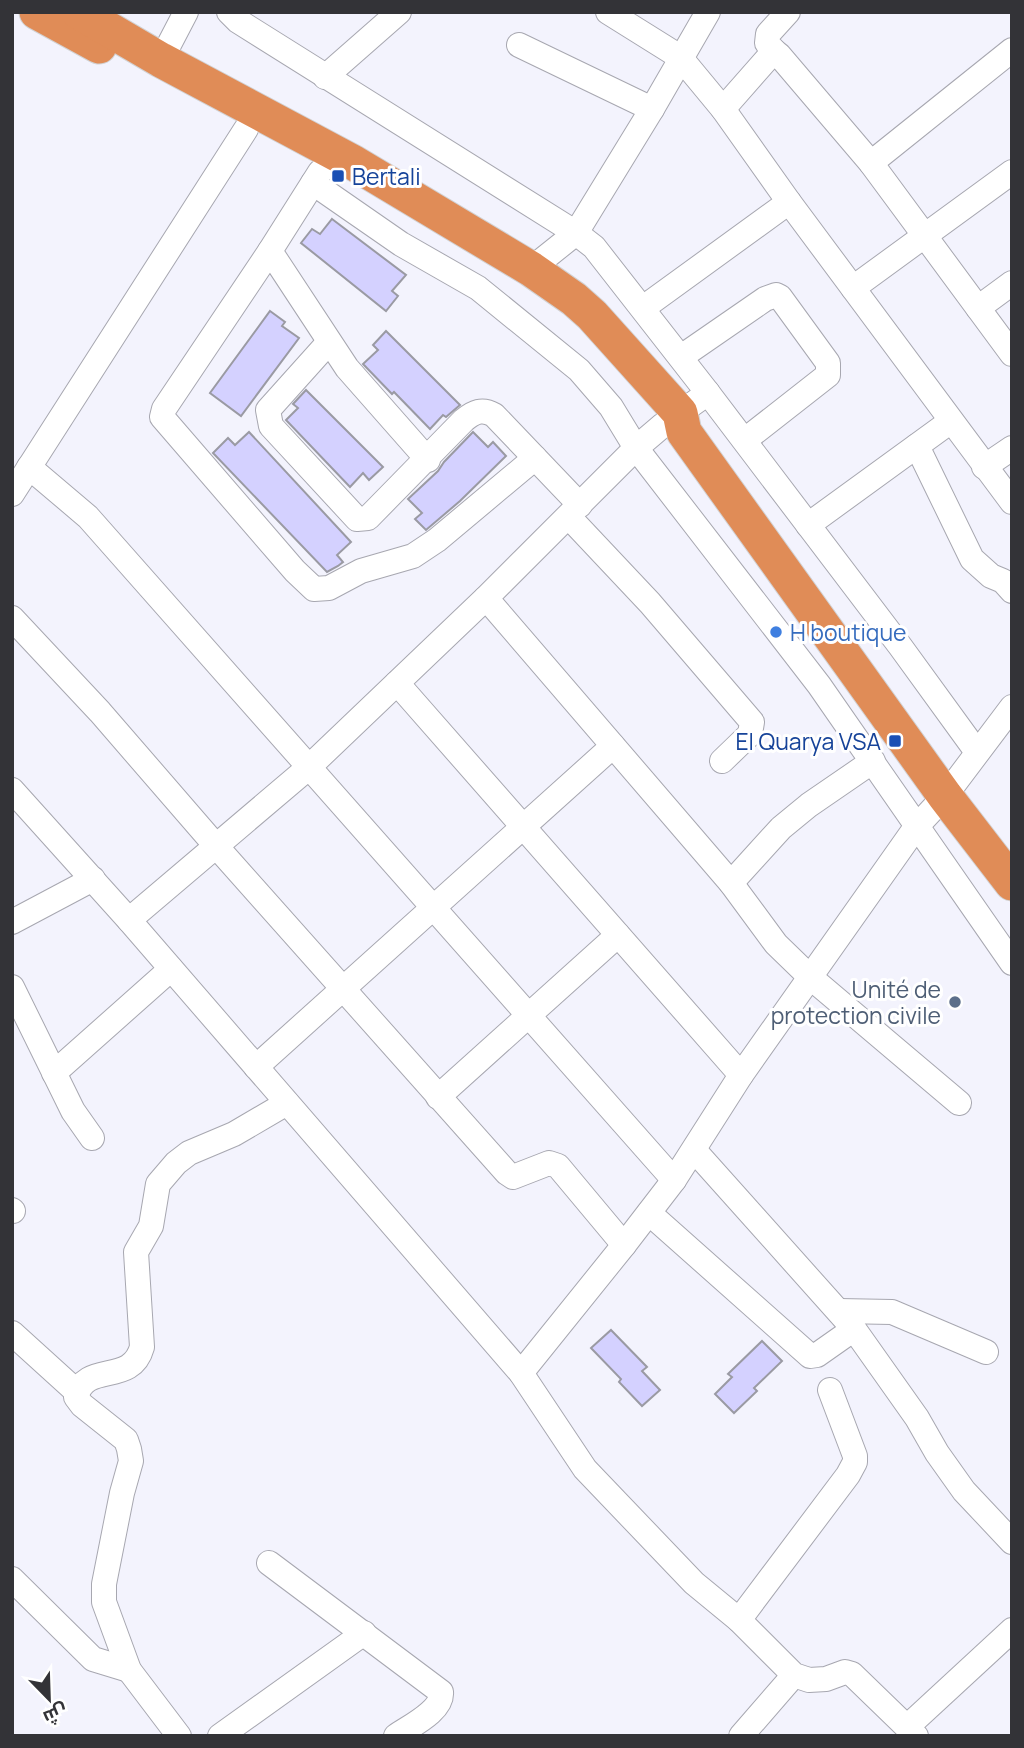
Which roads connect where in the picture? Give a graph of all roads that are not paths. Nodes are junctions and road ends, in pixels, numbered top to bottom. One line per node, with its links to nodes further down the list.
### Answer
1 (37, 12): 17 (highway)
2 (79, 12): 13 (highway)
3 (186, 12): 13 (street)
4 (229, 12): 14 (street)
5 (399, 12): 14 (street)
6 (608, 12): 12 (street)
7 (708, 12): 12 (street)
8 (788, 12): 11 (street)
9 (519, 46): 15 (street)
10 (1012, 50): 18 (street)
11 (774, 51): 16 (street); 18 (street)
12 (680, 57): 15 (street); 16 (street)
13 (161, 60): 25 (highway)
14 (325, 77): 22 (street)
15 (652, 109): 22 (street)
16 (723, 109): 21 (street)
17 (246, 130): 20 (highway); 42 (street)
18 (871, 163): 23 (street)
19 (1012, 172): 23 (street)
20 (317, 178): 24 (street); 35 (highway); 38 (street)
21 (789, 202): 27 (street); 28 (street)
22 (576, 233): 25 (street); 28 (street)
23 (925, 236): 27 (street); 29 (street)
24 (270, 251): 30 (street); 40 (street)
25 (531, 269): 35 (highway)
26 (1012, 283): 29 (street)
27 (853, 288): 34 (street)
28 (643, 308): 32 (street)
29 (978, 308): 31 (street)
30 (329, 342): 41 (street); 41 (street)
31 (1012, 354)
32 (681, 357): 33 (street); 36 (street)
33 (708, 393): 35 (street); 36 (street)
34 (951, 421): 37 (street); 43 (street)
35 (676, 423): 38 (street); 59 (highway)
36 (745, 440): 47 (street)
37 (917, 446): 47 (street); 48 (street)
38 (636, 448): 46 (street); 56 (street)
39 (1012, 448): 43 (street)
40 (535, 458): 41 (street); 46 (street)
41 (428, 460)
42 (29, 467): 44 (street); 57 (street)
43 (984, 467): 45 (street)
44 (12, 494)
45 (1012, 502)
46 (575, 511): 49 (street); 55 (street)
47 (808, 525): 54 (street)
48 (1012, 591)
49 (486, 598): 51 (street); 53 (street)
50 (12, 618): 63 (street)
51 (397, 683): 57 (street); 61 (street)
52 (1012, 707): 54 (street)
53 (613, 746): 61 (street); 65 (street)
54 (977, 752): 59 (street)
55 (722, 761)
56 (873, 761): 62 (street); 65 (street)
57 (308, 768): 63 (street); 67 (street)
58 (12, 790): 60 (street)
59 (945, 796): 62 (street); 66 (highway)
60 (20, 809): 64 (street)
61 (524, 827): 67 (street); 70 (street)
62 (916, 827): 71 (street); 73 (street)
63 (216, 846): 68 (street); 75 (street)
64 (93, 879): 68 (street); 69 (street)
65 (731, 883): 73 (street)
66 (1012, 883)
67 (433, 908): 75 (street); 76 (street)
68 (129, 920): 72 (street)
69 (12, 922)
70 (618, 935): 76 (street); 79 (street)
71 (1011, 962)
72 (172, 969): 77 (street); 78 (street)
73 (810, 976): 79 (street); 82 (street)
74 (12, 987): 78 (street)
75 (342, 988): 77 (street); 80 (street)
76 (527, 1015): 80 (street); 85 (street)
77 (256, 1067): 81 (street)
78 (54, 1073): 83 (street)
79 (741, 1075): 84 (street)
80 (438, 1097): 87 (street)
81 (287, 1103): 91 (street); 93 (street)
82 (959, 1103)
83 (92, 1138)
84 (694, 1150): 85 (street); 88 (street)
85 (674, 1180): 86 (street)
86 (649, 1213): 87 (street); 88 (street)
87 (624, 1245): 91 (street)
88 (846, 1320): 90 (street); 94 (street)
89 (12, 1333): 93 (street)
90 (986, 1352)
91 (521, 1373): 97 (street)
92 (830, 1390): 97 (street)
93 (77, 1392): 100 (street)
94 (1012, 1542)
95 (269, 1563): 99 (street)
96 (12, 1579): 100 (street)
97 (739, 1620): 101 (street)
98 (1012, 1630): 102 (street)
99 (364, 1633): 104 (street); 105 (street)
100 (129, 1670): 103 (street)
101 (794, 1675): 102 (street); 106 (street)
102 (912, 1731)
103 (179, 1736)
104 (220, 1736)
105 (396, 1736)
106 (741, 1736)

